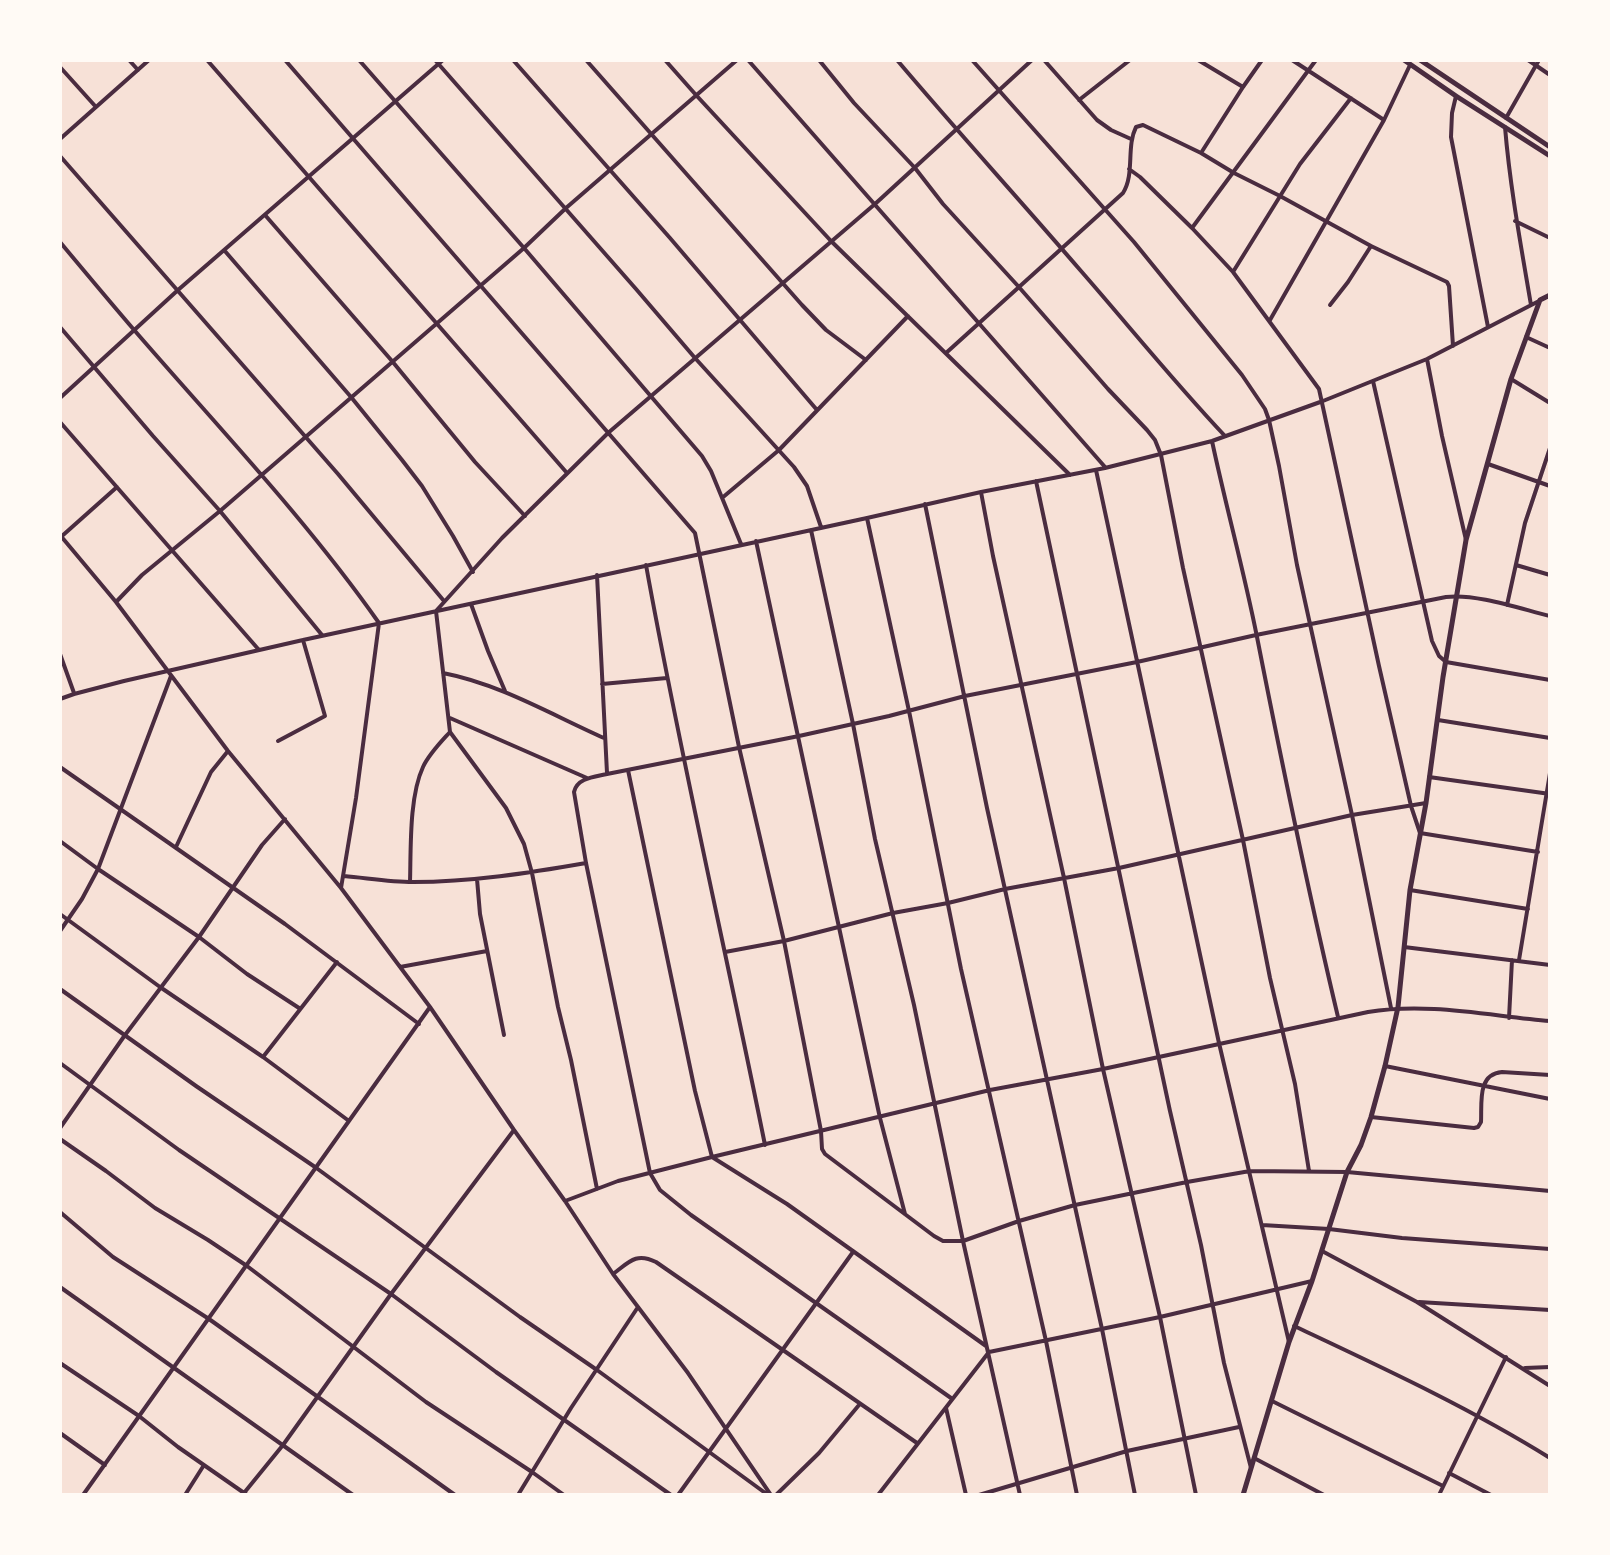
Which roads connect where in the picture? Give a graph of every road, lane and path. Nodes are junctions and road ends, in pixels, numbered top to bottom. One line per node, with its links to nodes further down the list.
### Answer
1 (129, 60): 29 (street)
2 (149, 60): 29 (street)
3 (207, 60): 56 (street)
4 (285, 60): 45 (street)
5 (359, 60): 38 (street)
6 (513, 60): 54 (street)
7 (586, 60): 44 (street)
8 (665, 60): 34 (street)
9 (737, 60): 34 (street)
10 (748, 60): 58 (street)
11 (819, 60): 52 (street)
12 (897, 60): 43 (street)
13 (972, 60): 33 (street)
14 (1032, 60): 33 (street)
15 (1044, 60): 37 (street)
16 (1130, 60): 37 (street)
17 (1198, 60): 32 (street)
18 (1262, 60): 32 (street)
19 (1292, 60): 30 (street)
20 (1316, 60): 30 (street)
21 (1404, 60): 26 (street)
22 (1420, 60): 40 (street)
23 (1528, 60): 27 (street)
24 (1539, 60): 27 (street)
25 (439, 61): 38 (street); 59 (street)
26 (1410, 65): 35 (street); 41 (street)
27 (1536, 66): 31 (street); 40 (street)
28 (60, 67): 39 (street)
29 (138, 70): 39 (street)
30 (1308, 71): 36 (street); 55 (street)
31 (1550, 75)
32 (1243, 87): 49 (street)
33 (1000, 89): 43 (street); 60 (street)
34 (696, 95): 44 (street); 66 (street)
35 (1456, 96): 42 (street); 87 (street)
36 (1351, 98): 41 (street); 57 (street)
37 (1079, 100): 47 (street)
38 (396, 101): 45 (street); 69 (street)
39 (96, 107): 46 (street)
40 (1506, 118): 48 (street)
41 (1384, 120): 63 (street)
42 (1505, 127): 51 (street); 62 (street)
43 (956, 129): 52 (street); 70 (street)
44 (651, 135): 54 (street); 73 (street)
45 (353, 138): 56 (street); 74 (street)
46 (60, 139)
47 (1131, 139): 49 (street); 53 (street)
48 (1550, 147)
49 (1201, 153): 55 (street)
50 (60, 156): 76 (street)
51 (1550, 156)
52 (915, 168): 58 (street); 75 (street)
53 (1129, 169): 60 (street); 64 (street)
54 (609, 171): 59 (street); 82 (street)
55 (1234, 173): 57 (street); 64 (street)
56 (308, 177): 61 (street); 84 (street)
57 (1280, 196): 63 (street); 72 (street)
58 (875, 204): 66 (street); 85 (street)
59 (566, 208): 69 (street); 93 (street)
60 (1106, 210): 70 (street); 106 (street)
61 (265, 215): 71 (street); 96 (street)
62 (1515, 221): 65 (street); 80 (street)
63 (1326, 222): 68 (street); 83 (street)
64 (1192, 228): 72 (street)
65 (1550, 238)
66 (831, 241): 73 (street); 81 (street)
67 (60, 242): 88 (street)
68 (1371, 246): 79 (street); 90 (street)
69 (524, 248): 74 (street); 100 (street)
70 (1061, 248): 75 (street); 109 (street)
71 (224, 250): 76 (street); 101 (street)
72 (1233, 272): 83 (street)
73 (782, 283): 82 (street); 95 (street)
74 (480, 285): 84 (street); 108 (street)
75 (1018, 286): 85 (street); 114 (street)
76 (178, 290): 88 (street); 110 (street)
77 (1550, 295): 78 (street)
78 (1540, 300): 80 (street); 89 (street)
79 (1330, 305)
80 (1531, 305): 87 (street)
81 (908, 316): 92 (street); 95 (street)
82 (739, 318): 93 (street); 105 (street)
83 (1270, 320): 103 (street)
84 (436, 322): 96 (street); 118 (street)
85 (978, 323): 92 (street); 116 (street)
86 (60, 327): 97 (street)
87 (1488, 327): 90 (street)
88 (135, 331): 97 (street); 119 (street)
89 (1526, 337): 91 (street); 98 (street)
90 (1453, 346): 94 (street)
91 (1550, 348)
92 (946, 353): 120 (street)
93 (695, 358): 100 (street); 113 (street)
94 (1427, 359): 99 (street); 134 (street)
95 (866, 360): 105 (street)
96 (392, 361): 101 (street); 129 (street)
97 (94, 367): 102 (street); 128 (street)
98 (1511, 379): 104 (street); 115 (street)
99 (1373, 381): 103 (street); 147 (street)
100 (650, 396): 108 (street); 126 (street)
101 (351, 397): 110 (street); 141 (street)
102 (60, 398)
103 (1323, 401): 106 (street); 151 (street)
104 (1550, 403)
105 (817, 410): 113 (street)
106 (1269, 420): 109 (street); 154 (street)
107 (60, 422): 124 (street)
108 (608, 433): 118 (street); 138 (street)
109 (1225, 436): 111 (street)
110 (305, 437): 119 (street); 145 (street)
111 (1212, 441): 114 (street); 156 (street)
112 (1550, 448): 122 (street)
113 (779, 450): 126 (street); 131 (street)
114 (1161, 455): 116 (street); 158 (street)
115 (1488, 464): 122 (street); 134 (street)
116 (1105, 468): 117 (street)
117 (1095, 470): 120 (street); 161 (street)
118 (567, 473): 129 (street)
119 (261, 475): 128 (street); 153 (street)
120 (1070, 475): 121 (street)
121 (1036, 481): 125 (street); 165 (street)
122 (1537, 482): 123 (street); 140 (street)
123 (1550, 486)
124 (117, 487): 133 (street); 137 (street)
125 (981, 492): 127 (street); 169 (street)
126 (722, 498): 136 (street)
127 (925, 504): 130 (street); 172 (street)
128 (220, 511): 137 (street); 155 (street)
129 (525, 516): 141 (street)
130 (867, 518): 131 (street); 174 (street)
131 (822, 527): 132 (street)
132 (811, 530): 135 (street); 177 (street)
133 (60, 536): 146 (street)
134 (1466, 540): 144 (street)
135 (756, 541): 136 (street); 179 (street)
136 (741, 544): 138 (street)
137 (171, 550): 146 (street); 159 (street)
138 (700, 553): 139 (street); 183 (street)
139 (646, 565): 142 (street); 166 (street)
140 (1516, 565): 143 (street); 149 (street)
141 (473, 572): 145 (street)
142 (597, 575): 148 (street); 168 (street)
143 (1550, 575)
144 (1456, 596): 147 (street); 149 (street); 162 (street)
145 (444, 601): 150 (street)
146 (116, 602): 163 (street)
147 (1423, 602): 151 (street); 162 (street)
148 (471, 604): 150 (street); 170 (street)
149 (1507, 605): 152 (street)
150 (436, 611): 153 (street); 164 (street)
151 (1368, 613): 154 (street); 194 (street)
152 (1550, 616)
153 (379, 623): 155 (street); 209 (street)
154 (1311, 625): 156 (street); 196 (street)
155 (322, 635): 157 (street)
156 (1256, 635): 158 (street); 198 (street)
157 (303, 640): 159 (street); 182 (street)
158 (1200, 647): 161 (street); 200 (street)
159 (259, 650): 163 (street)
160 (60, 654): 171 (street)
161 (1137, 662): 165 (street); 204 (street)
162 (1446, 662): 167 (street); 176 (street)
163 (170, 673): 171 (street); 184 (street); 195 (street)
164 (443, 673): 170 (street); 175 (street)
165 (1077, 674): 169 (street); 206 (street)
166 (667, 678): 168 (street); 185 (street)
167 (1550, 680)
168 (602, 684): 180 (street)
169 (1023, 684): 172 (street); 210 (street)
170 (506, 693): 180 (street)
171 (74, 694): 173 (street)
172 (965, 696): 174 (street); 215 (street)
173 (60, 699)
174 (909, 711): 177 (street); 217 (street)
175 (450, 718): 178 (street); 191 (street)
176 (1438, 720): 181 (street); 190 (street)
177 (853, 724): 179 (street); 219 (street)
178 (450, 732): 208 (street); 212 (street)
179 (799, 736): 183 (street); 222 (street)
180 (605, 738): 189 (street)
181 (1550, 738)
182 (278, 741)
183 (739, 747): 185 (street); 225 (street)
184 (228, 751): 197 (street); 202 (street)
185 (684, 758): 187 (street); 228 (street)
186 (60, 767): 195 (street)
187 (628, 770): 189 (street); 267 (street)
188 (1550, 773): 192 (street)
189 (607, 774): 191 (street)
190 (1429, 777): 192 (street); 193 (street)
191 (588, 779): 205 (street)
192 (1548, 794): 203 (street)
193 (1426, 803): 194 (street); 199 (street)
194 (1411, 806): 196 (street); 199 (street)
195 (122, 809): 202 (street); 207 (street)
196 (1352, 815): 198 (street); 238 (street)
197 (285, 819): 213 (street); 214 (street)
198 (1296, 828): 200 (street); 239 (street)
199 (1420, 833): 203 (street); 216 (street)
200 (1243, 840): 204 (street); 243 (street)
201 (60, 841): 207 (street)
202 (176, 848): 213 (street)
203 (1538, 852): 218 (street)
204 (1179, 854): 206 (street); 246 (street)
205 (586, 863): 208 (street); 272 (street)
206 (1119, 868): 210 (street); 247 (street)
207 (98, 869): 221 (street); 224 (street)
208 (532, 873): 211 (street); 274 (street)
209 (344, 876): 212 (street); 214 (street)
210 (1064, 878): 215 (street); 251 (street)
211 (477, 879): 212 (street); 227 (street)
212 (410, 882)
213 (233, 887): 224 (street); 231 (street)
214 (341, 888): 233 (street)
215 (1005, 889): 217 (street); 253 (street)
216 (1410, 890): 218 (street); 226 (street)
217 (948, 903): 219 (street); 256 (street)
218 (1528, 909): 230 (street)
219 (893, 913): 222 (street); 258 (street)
220 (60, 914): 221 (street)
221 (68, 920): 223 (street); 234 (street)
222 (839, 927): 225 (street); 260 (street)
223 (60, 931)
224 (199, 937): 234 (street); 237 (street)
225 (784, 941): 228 (street); 264 (street)
226 (1404, 947): 229 (street); 238 (street)
227 (487, 951): 233 (street); 245 (street)
228 (725, 952): 266 (street)
229 (1512, 959): 230 (street); 240 (street)
230 (1519, 960): 232 (street)
231 (337, 962): 237 (street); 242 (street)
232 (1550, 965)
233 (400, 967): 236 (street)
234 (160, 987): 244 (street); 248 (street)
235 (60, 989): 244 (street)
236 (430, 1007): 242 (street); 263 (street)
237 (299, 1008): 248 (street)
238 (1394, 1008): 239 (street); 240 (street); 250 (street)
239 (1338, 1018): 243 (street)
240 (1509, 1018): 241 (street)
241 (1550, 1021)
242 (419, 1024): 261 (street)
243 (1282, 1029): 246 (street); 270 (street)
244 (125, 1035): 254 (street); 268 (street)
245 (504, 1035)
246 (1219, 1043): 247 (street); 269 (street)
247 (1159, 1056): 251 (street); 273 (street)
248 (263, 1057): 261 (street)
249 (60, 1063): 254 (street)
250 (1385, 1066): 255 (street); 259 (street)
251 (1103, 1069): 253 (street); 276 (street)
252 (1550, 1075): 255 (street)
253 (1047, 1079): 256 (street); 278 (street)
254 (91, 1085): 262 (street); 281 (street)
255 (1483, 1087): 257 (street); 259 (street)
256 (990, 1090): 258 (street); 282 (street)
257 (1550, 1099)
258 (935, 1104): 260 (street); 285 (street)
259 (1371, 1117): 271 (street)
260 (880, 1118): 264 (street); 280 (street)
261 (349, 1121): 268 (street)
262 (60, 1128)
263 (514, 1130): 277 (street); 286 (street)
264 (821, 1131): 266 (street); 280 (street)
265 (60, 1139): 290 (street)
266 (765, 1145): 267 (street)
267 (712, 1157): 272 (street); 289 (street)
268 (315, 1167): 281 (street); 286 (street)
269 (1250, 1171): 270 (street); 273 (street); 283 (street)
270 (1309, 1171): 271 (street)
271 (1347, 1172): 275 (street); 284 (street)
272 (650, 1173): 274 (street); 296 (street)
273 (1187, 1182): 276 (street); 298 (street)
274 (597, 1189): 277 (street)
275 (1550, 1191)
276 (1132, 1194): 278 (street); 301 (street)
277 (565, 1201): 291 (street)
278 (1075, 1205): 282 (street); 304 (street)
279 (60, 1212): 302 (street)
280 (906, 1216): 285 (street)
281 (280, 1219): 290 (street); 295 (street)
282 (1019, 1221): 285 (street); 305 (street)
283 (1262, 1225): 284 (street); 294 (street)
284 (1329, 1229): 287 (street); 288 (street)
285 (963, 1241): 308 (street)
286 (425, 1248): 295 (street); 315 (street)
287 (1550, 1249)
288 (1322, 1251): 292 (street); 297 (street)
289 (853, 1252): 296 (street); 308 (street)
290 (247, 1266): 302 (street); 307 (street)
291 (613, 1274): 299 (street); 309 (street)
292 (1312, 1281): 294 (street); 303 (street)
293 (60, 1287): 312 (street)
294 (1276, 1290): 298 (street); 306 (street)
295 (391, 1294): 307 (street); 324 (street)
296 (816, 1302): 309 (street); 318 (street)
297 (1417, 1302): 300 (street); 310 (street)
298 (1212, 1304): 301 (street); 325 (street)
299 (638, 1307): 315 (street); 326 (street)
300 (1550, 1310)
301 (1160, 1317): 304 (street); 328 (street)
302 (209, 1319): 312 (street); 317 (street)
303 (1294, 1326): 306 (street); 323 (street)
304 (1102, 1329): 305 (street); 331 (street)
305 (1046, 1341): 308 (street); 337 (street)
306 (1289, 1342): 319 (street)
307 (353, 1347): 317 (street); 339 (street)
308 (988, 1349): 318 (street); 341 (street)
309 (783, 1351): 320 (street); 326 (street)
310 (1506, 1357): 314 (street); 323 (street)
311 (60, 1363): 322 (street)
312 (173, 1367): 322 (street); 330 (street)
313 (1550, 1367): 314 (street)
314 (1523, 1368): 316 (street)
315 (597, 1370): 324 (street); 332 (street)
316 (1550, 1386)
317 (316, 1397): 330 (street); 347 (street)
318 (951, 1398): 321 (street)
319 (1272, 1401): 333 (street); 342 (street)
320 (859, 1405): 329 (street); 352 (street)
321 (945, 1406): 329 (street); 354 (street)
322 (139, 1416): 335 (street); 336 (street)
323 (1477, 1416): 334 (street); 340 (street)
324 (564, 1420): 339 (street); 350 (street)
325 (1239, 1427): 328 (street); 338 (street)
326 (726, 1428): 332 (street); 352 (street)
327 (60, 1433): 335 (street)
328 (1185, 1438): 331 (street); 359 (street)
329 (917, 1443): 353 (street)
330 (283, 1445): 343 (street); 346 (street)
331 (1127, 1451): 337 (street); 358 (street)
332 (708, 1453): 351 (street); 352 (street)
333 (1254, 1458): 338 (street); 361 (street)
334 (1550, 1458)
335 (105, 1465): 344 (street)
336 (204, 1465): 343 (street); 345 (street)
337 (1072, 1467): 341 (street); 357 (street)
338 (1251, 1469): 360 (street)
339 (532, 1472): 348 (street); 349 (street)
340 (1449, 1473): 342 (street); 363 (street)
341 (1018, 1484): 355 (street); 356 (street)
342 (1443, 1486): 362 (street)
343 (246, 1494)
344 (83, 1495)
345 (185, 1495)
346 (353, 1495)
347 (455, 1495)
348 (518, 1495)
349 (564, 1495)
350 (671, 1495)
351 (678, 1495)
352 (772, 1495)
353 (878, 1495)
354 (966, 1495)
355 (979, 1495)
356 (1020, 1495)
357 (1077, 1495)
358 (1135, 1495)
359 (1196, 1495)
360 (1243, 1495)
361 (1324, 1495)
362 (1439, 1495)
363 (1491, 1495)

